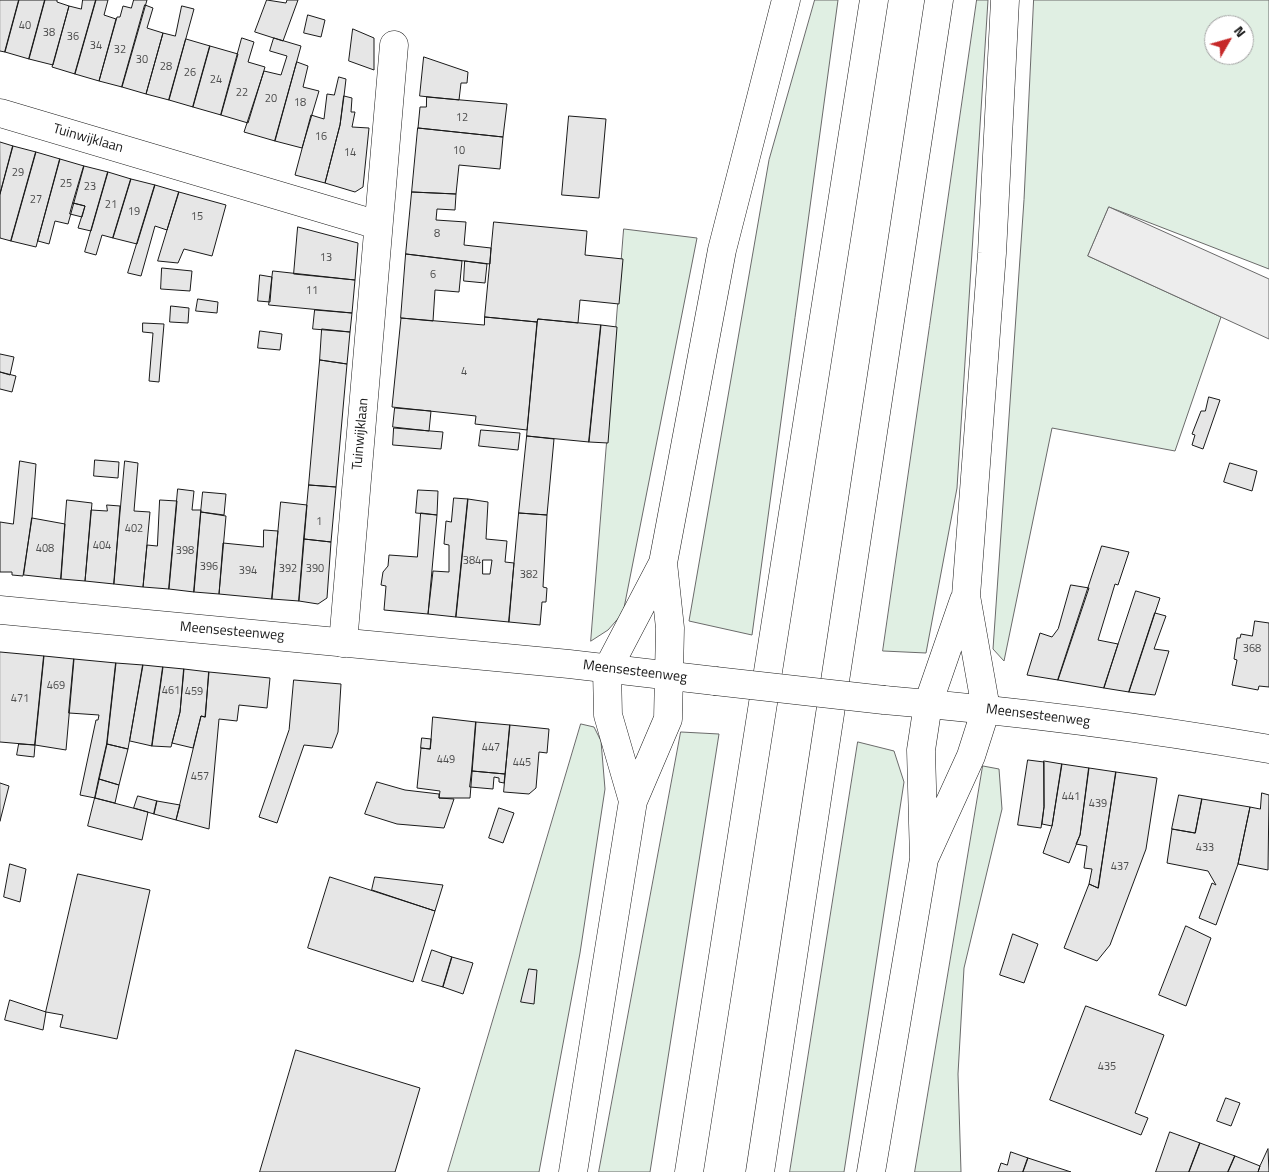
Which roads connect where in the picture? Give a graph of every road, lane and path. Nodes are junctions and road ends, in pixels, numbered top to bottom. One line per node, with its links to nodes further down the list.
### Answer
1 (786, 0): 8 (main road)
2 (874, 0): 20 (main road)
3 (940, 0): 21 (main road)
4 (1005, 0): 9 (main road)
5 (394, 45): 7 (main road, Tuinwijklaan)
6 (0, 113): 7 (main road, Tuinwijklaan)
7 (378, 225): 11 (main road, Tuinwijklaan)
8 (663, 563): 12 (main road); 13 (main road)
9 (966, 596): 14 (main road); 15 (main road)
10 (0, 610): 11 (main road, Meensesteenweg)
11 (343, 643): 12 (main road, Meensesteenweg)
12 (607, 670): 13 (main road, Meensesteenweg); 17 (main road)
13 (670, 676): 14 (main road, Meensesteenweg, bridge); 17 (main road)
14 (928, 704): 15 (main road, Meensesteenweg); 18 (main road)
15 (986, 709): 16 (main road, Meensesteenweg); 18 (main road)
16 (1269, 749)
17 (633, 801): 19 (main road)
18 (924, 859): 22 (main road)
19 (573, 1172)
20 (690, 1172)
21 (760, 1172)
22 (871, 1172)

